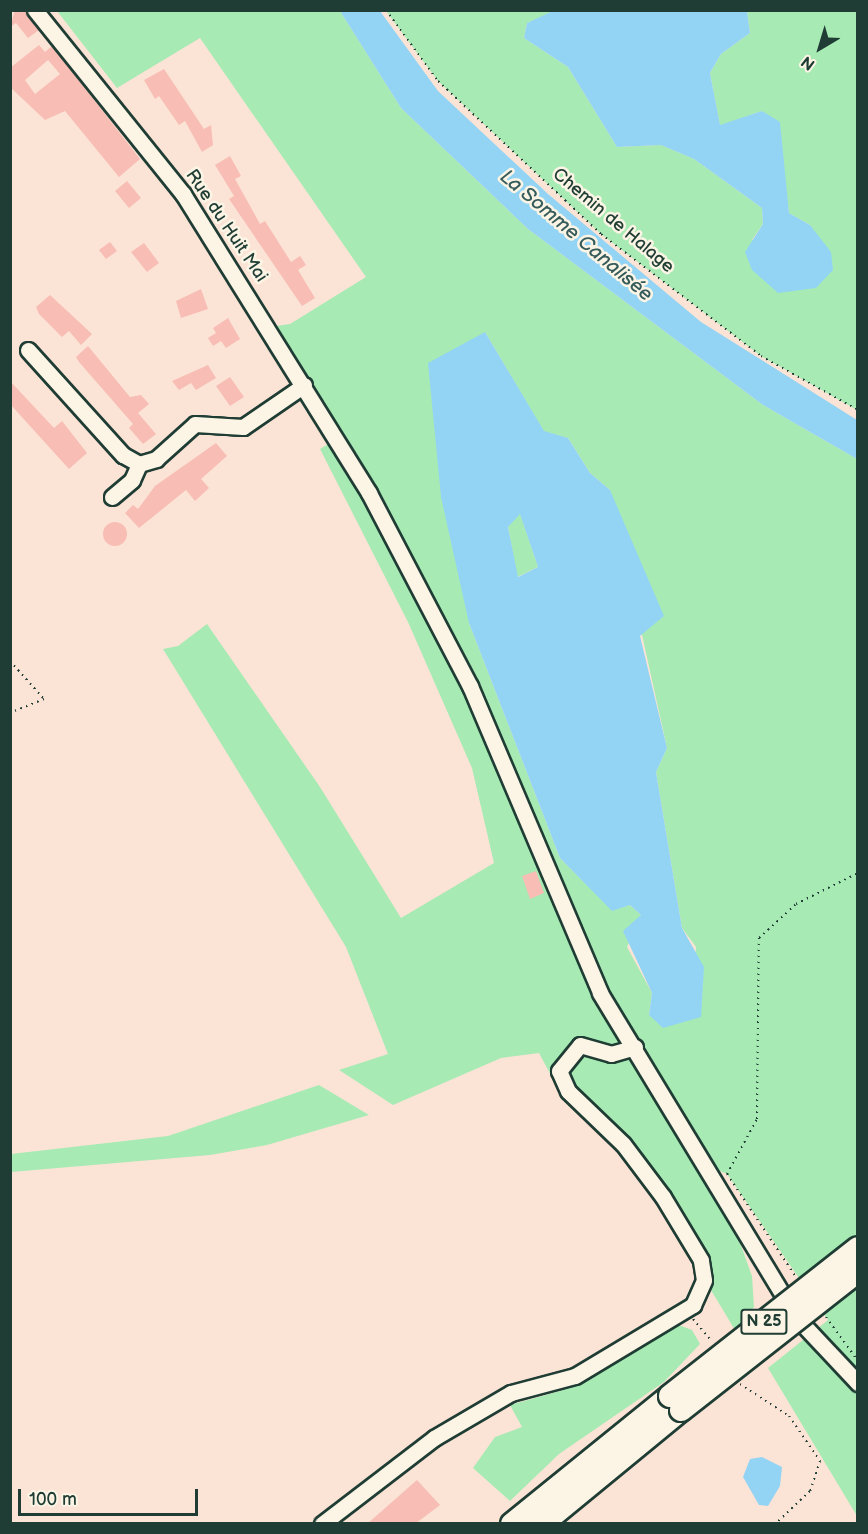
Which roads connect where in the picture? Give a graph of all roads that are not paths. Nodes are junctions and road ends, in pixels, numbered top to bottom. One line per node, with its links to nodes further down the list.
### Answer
1 (35, 10): 3 (street, Rue du Huit Mai)
2 (28, 350): 4 (street)
3 (304, 385): 4 (street); 6 (street, Rue du Huit Mai)
4 (139, 464): 5 (street)
5 (112, 497)
6 (635, 1047): 9 (street, Rue du Huit Mai); 11 (street)
7 (858, 1248): 10 (highway, N 25, bridge)
8 (858, 1270): 10 (highway, N 25, bridge)
9 (858, 1383)
10 (676, 1403): 12 (highway, N 25); 13 (highway, N 25)
11 (322, 1524)
12 (512, 1524)
13 (542, 1524)

